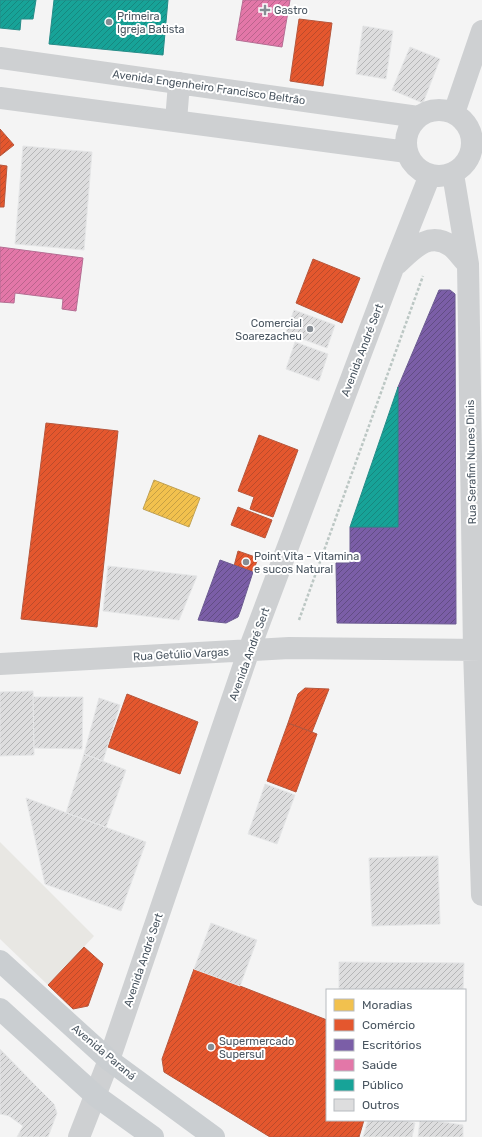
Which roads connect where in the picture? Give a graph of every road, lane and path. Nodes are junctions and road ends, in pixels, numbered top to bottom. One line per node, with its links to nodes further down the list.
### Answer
1 (482, 31): 5 (street)
2 (0, 58): 3 (street, Avenida Engenheiro Francisco Beltrão)
3 (179, 83): 6 (street, Avenida Engenheiro Francisco Beltrão); 7 (street)
4 (0, 98): 7 (street)
5 (454, 113): 6 (street); 8 (street)
6 (418, 117): 9 (street)
7 (176, 121): 9 (street)
8 (476, 132): 10 (street)
9 (407, 152): 12 (street)
10 (476, 158): 11 (street)
11 (453, 174): 12 (street); 13 (street, Rua Serafim Nunes Dinis)
12 (430, 175): 14 (street, Avenida André Sert)
13 (468, 264): 14 (street); 18 (street, Rua Serafim Nunes Dinis)
14 (393, 268): 17 (street, Avenida André Sert)
15 (426, 272): 16 (path)
16 (299, 620)
17 (249, 650): 18 (street, Rua Getúlio Vargas); 19 (street, Rua Getúlio Vargas); 23 (street, Avenida André Sert)
18 (478, 650): 20 (street, Rua Serafim Nunes Dinis)
19 (0, 664)
20 (482, 895)
21 (0, 961): 23 (main road, Avenida Paraná)
22 (0, 1009): 24 (main road)
23 (109, 1060): 24 (street, Avenida André Sert); 27 (main road, Avenida Paraná)
24 (96, 1096): 25 (street, Avenida André Sert); 26 (main road)
25 (79, 1137)
26 (153, 1137)
27 (214, 1137)

